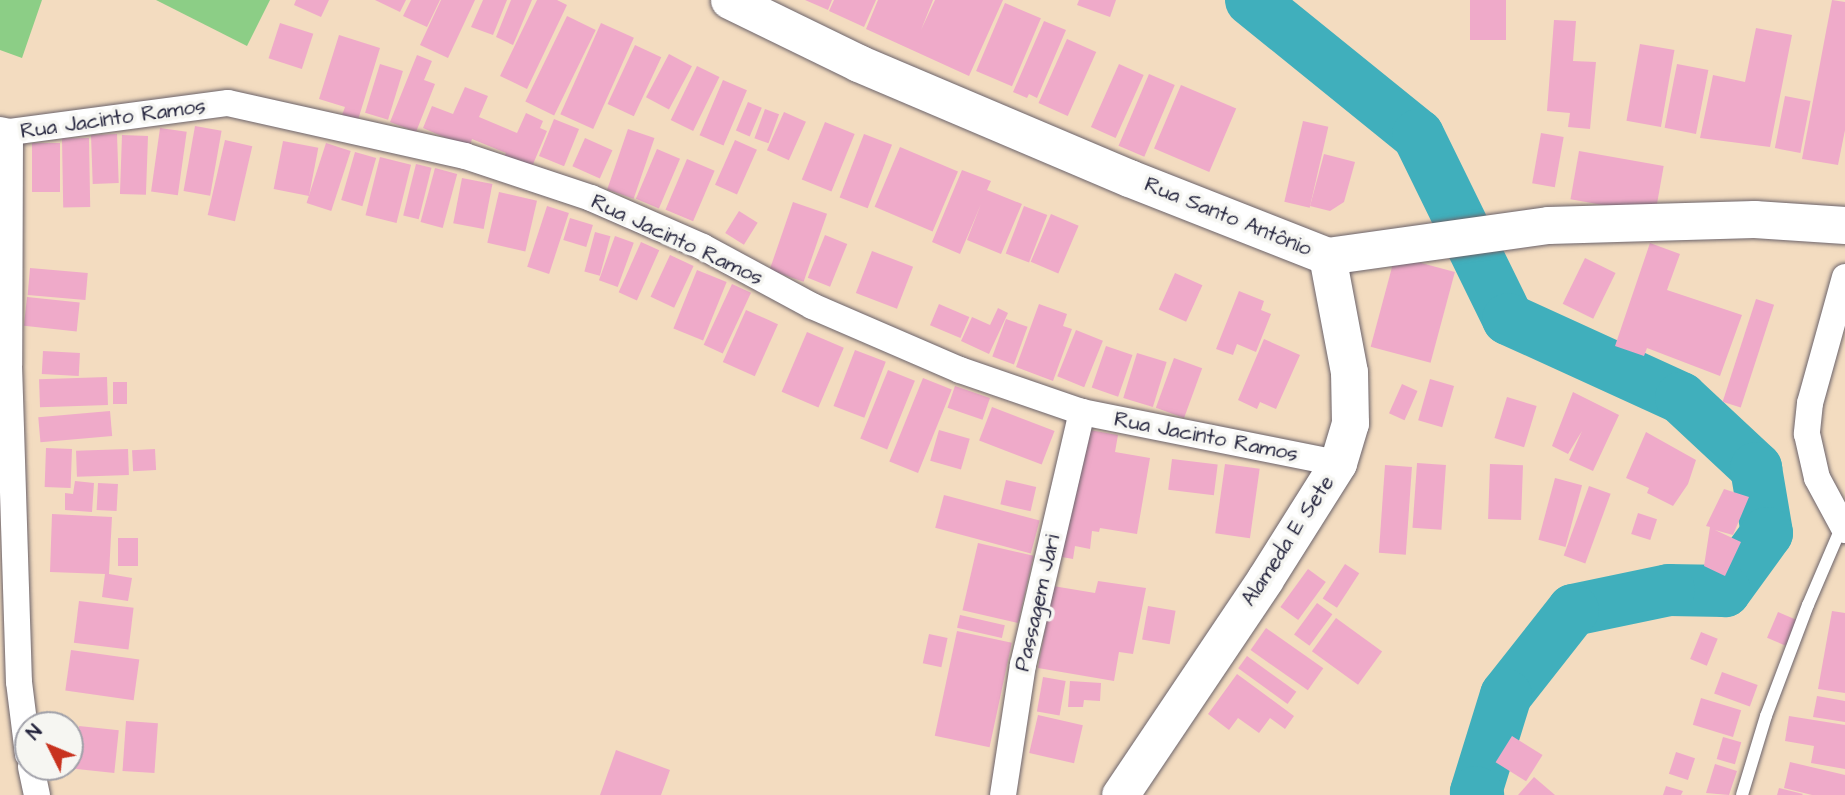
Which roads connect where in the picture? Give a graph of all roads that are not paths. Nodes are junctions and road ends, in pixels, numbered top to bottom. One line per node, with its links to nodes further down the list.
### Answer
1 (729, 0): 4 (street, Rua Santo Antônio)
2 (5, 131): 7 (street, Rua Jacinto Ramos); 10 (street)
3 (1845, 225): 4 (street, Rua Santo Antônio)
4 (1327, 256): 8 (street, Alameda E Sete)
5 (1845, 277): 6 (street)
6 (1840, 322): 9 (street)
7 (1082, 412): 8 (street, Rua Jacinto Ramos); 11 (street, Passagem Jari)
8 (1338, 463): 12 (street, Alameda E Sete)
9 (1843, 529): 13 (lane)
10 (23, 711)
11 (1003, 795)
12 (1120, 795)
13 (1742, 795)

